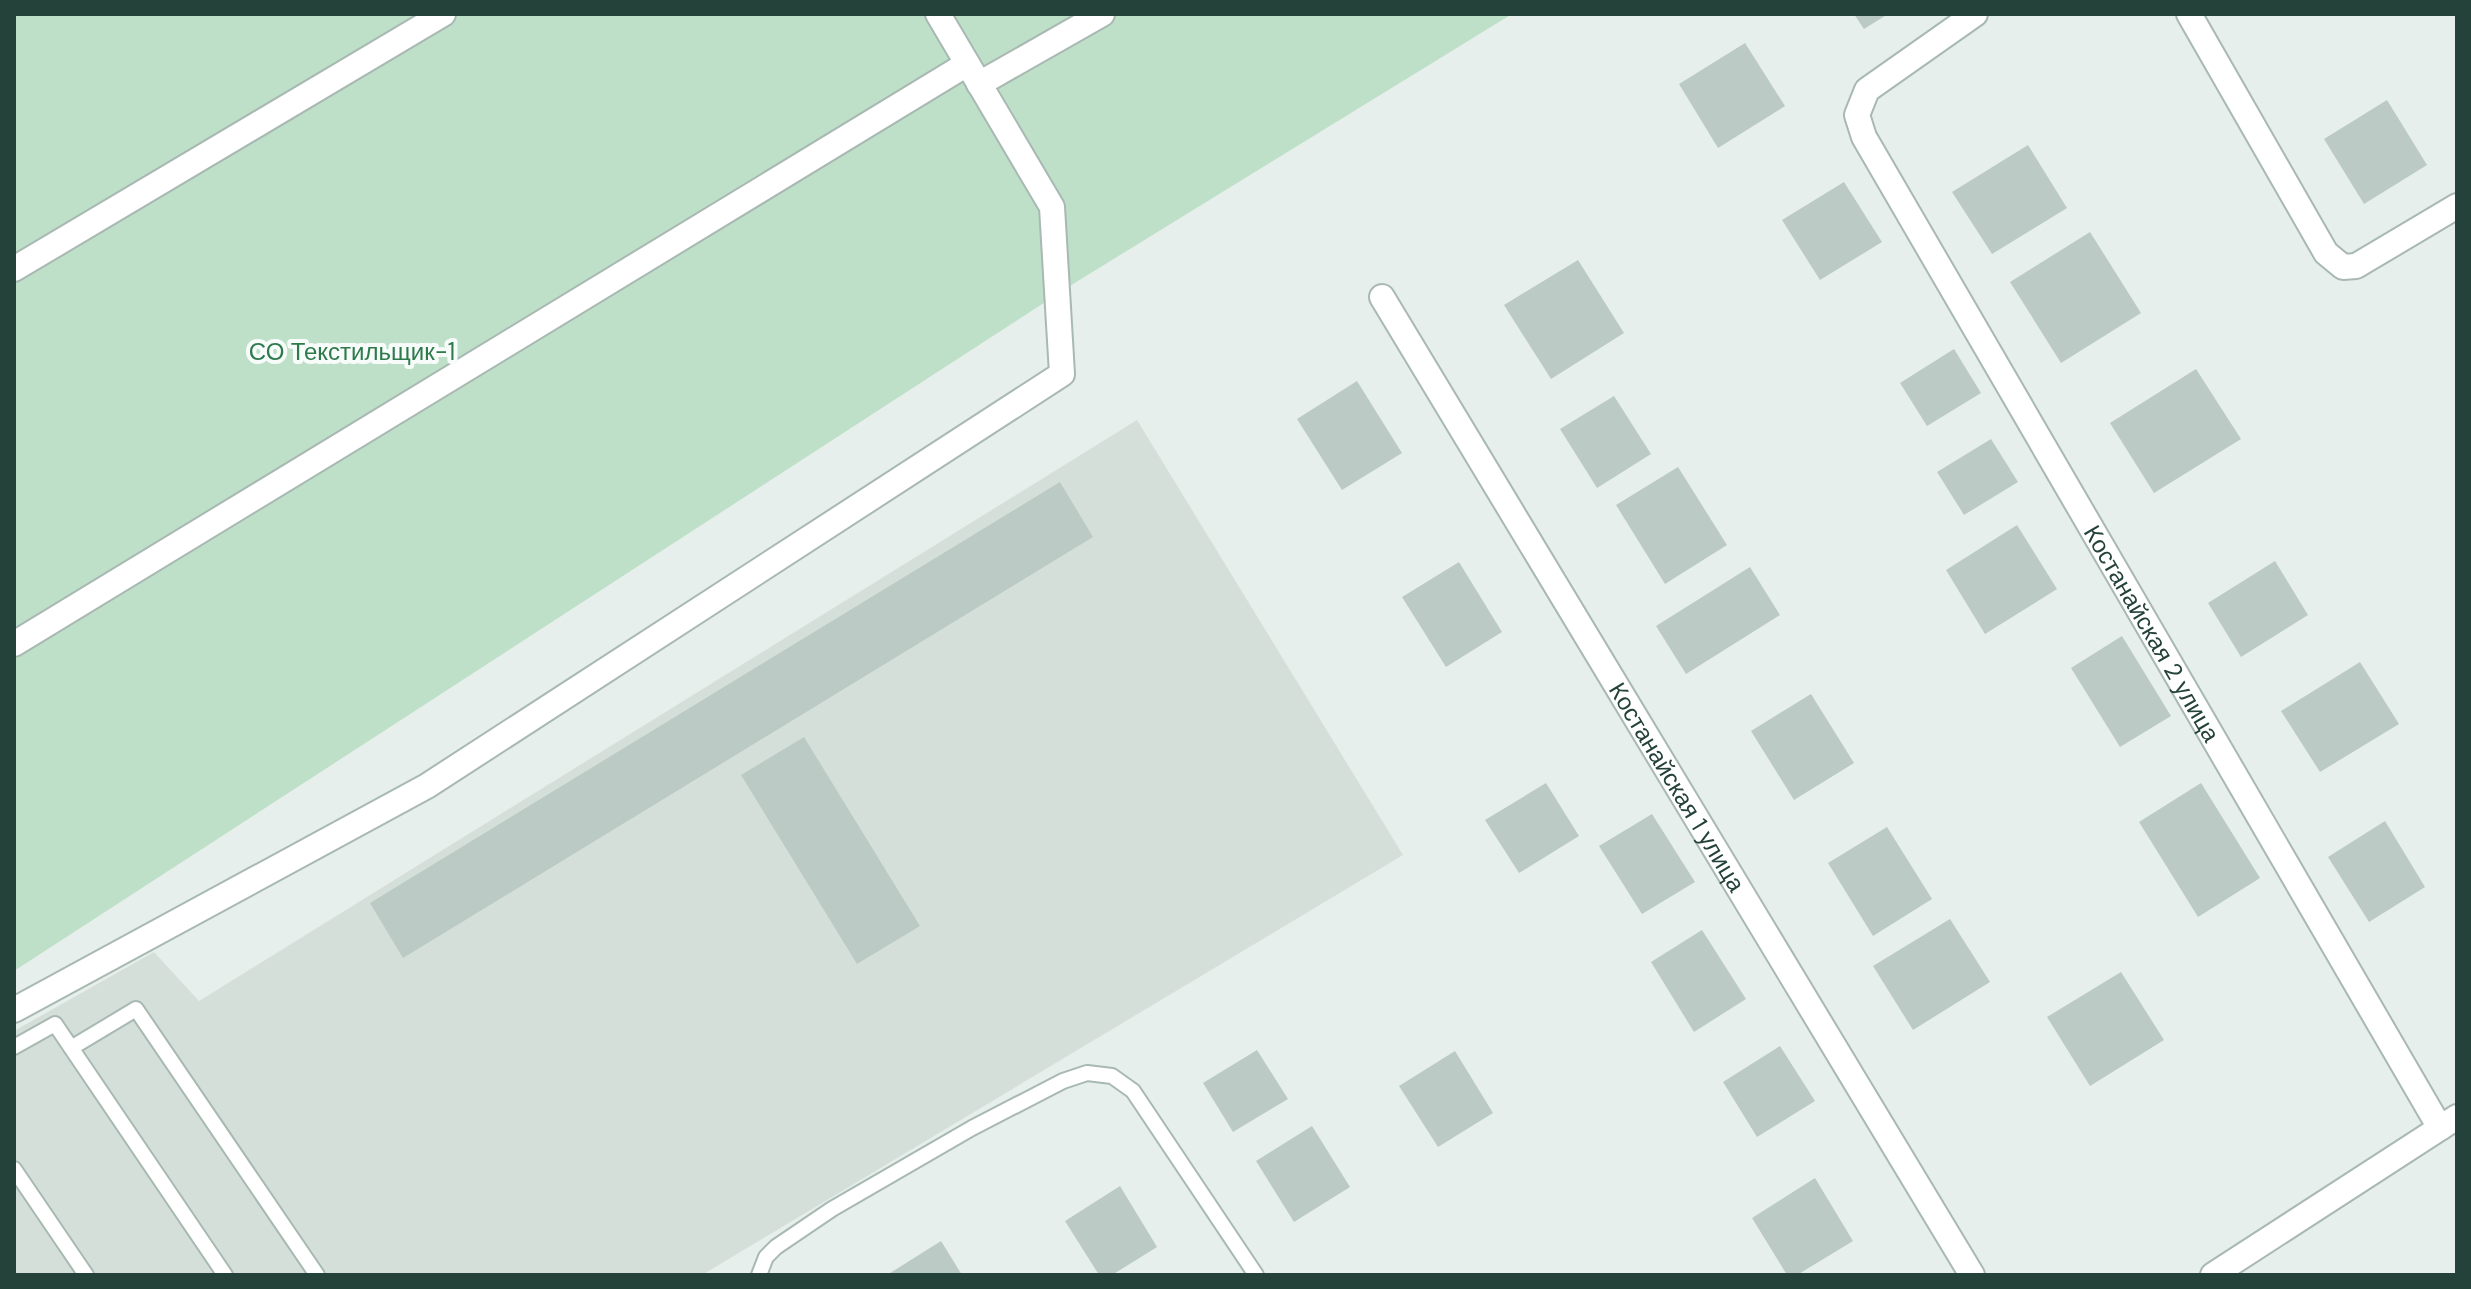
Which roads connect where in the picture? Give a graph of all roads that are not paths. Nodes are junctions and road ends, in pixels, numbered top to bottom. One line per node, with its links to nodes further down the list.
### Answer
1 (443, 14): 8 (street)
2 (938, 14): 6 (street)
3 (1102, 14): 6 (street)
4 (1975, 14): 14 (street, Костанайская 2 улица)
5 (2189, 14): 7 (street)
6 (973, 74): 10 (street); 11 (street)
7 (2457, 206)
8 (14, 269)
9 (1382, 297): 21 (street, Костанайская 1 улица)
10 (14, 644)
11 (14, 1010)
12 (14, 1047): 13 (lane)
13 (71, 1048): 17 (lane); 18 (lane)
14 (2449, 1123): 22 (street)
15 (14, 1169): 16 (lane)
16 (86, 1275)
17 (225, 1275)
18 (317, 1275)
19 (759, 1275): 20 (lane)
20 (1256, 1275)
21 (1972, 1275)
22 (2213, 1275)

